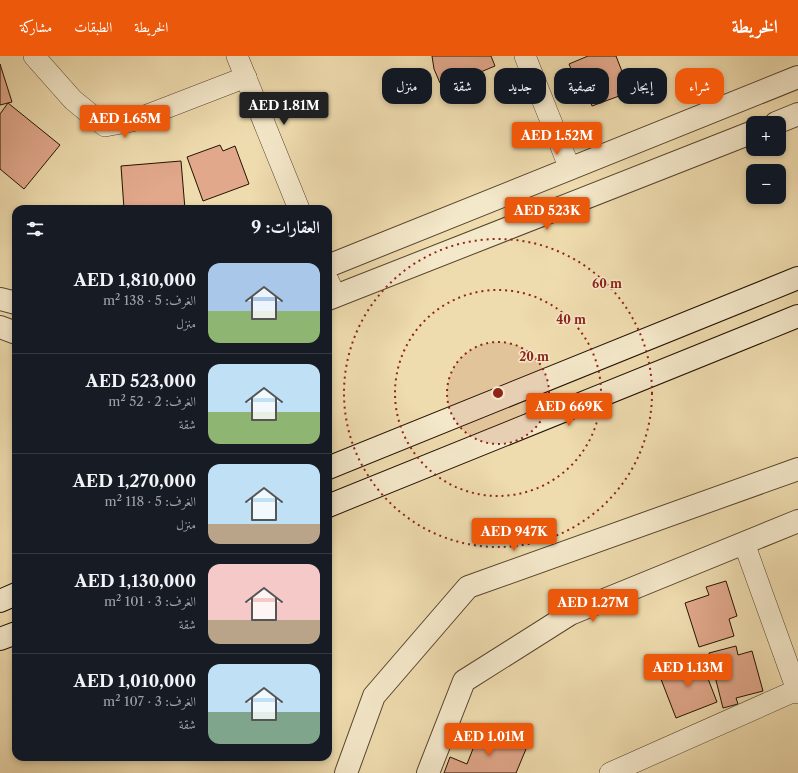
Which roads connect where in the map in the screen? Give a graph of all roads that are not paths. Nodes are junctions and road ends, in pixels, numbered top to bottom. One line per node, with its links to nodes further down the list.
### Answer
1 (34, 56): 4 (street)
2 (237, 56): 4 (street)
3 (525, 56): 9 (street)
4 (246, 77): 10 (street)
5 (798, 77): 9 (street)
6 (798, 114): 7 (street)
7 (786, 119)
8 (746, 135): 13 (street)
9 (570, 169): 11 (street)
10 (297, 205)
11 (332, 264)
12 (798, 278): 19 (street)
13 (332, 291)
14 (0, 299): 15 (street)
15 (12, 302)
16 (798, 316): 21 (street)
17 (0, 327): 18 (street)
18 (12, 332)
19 (332, 466)
20 (798, 469): 29 (street)
21 (332, 504)
22 (798, 521): 23 (street)
23 (744, 543): 28 (street); 30 (street)
24 (12, 596): 25 (street)
25 (0, 601)
26 (12, 634): 27 (street)
27 (0, 639)
28 (797, 692): 31 (street)
29 (346, 773)
30 (428, 773)
31 (610, 773)

